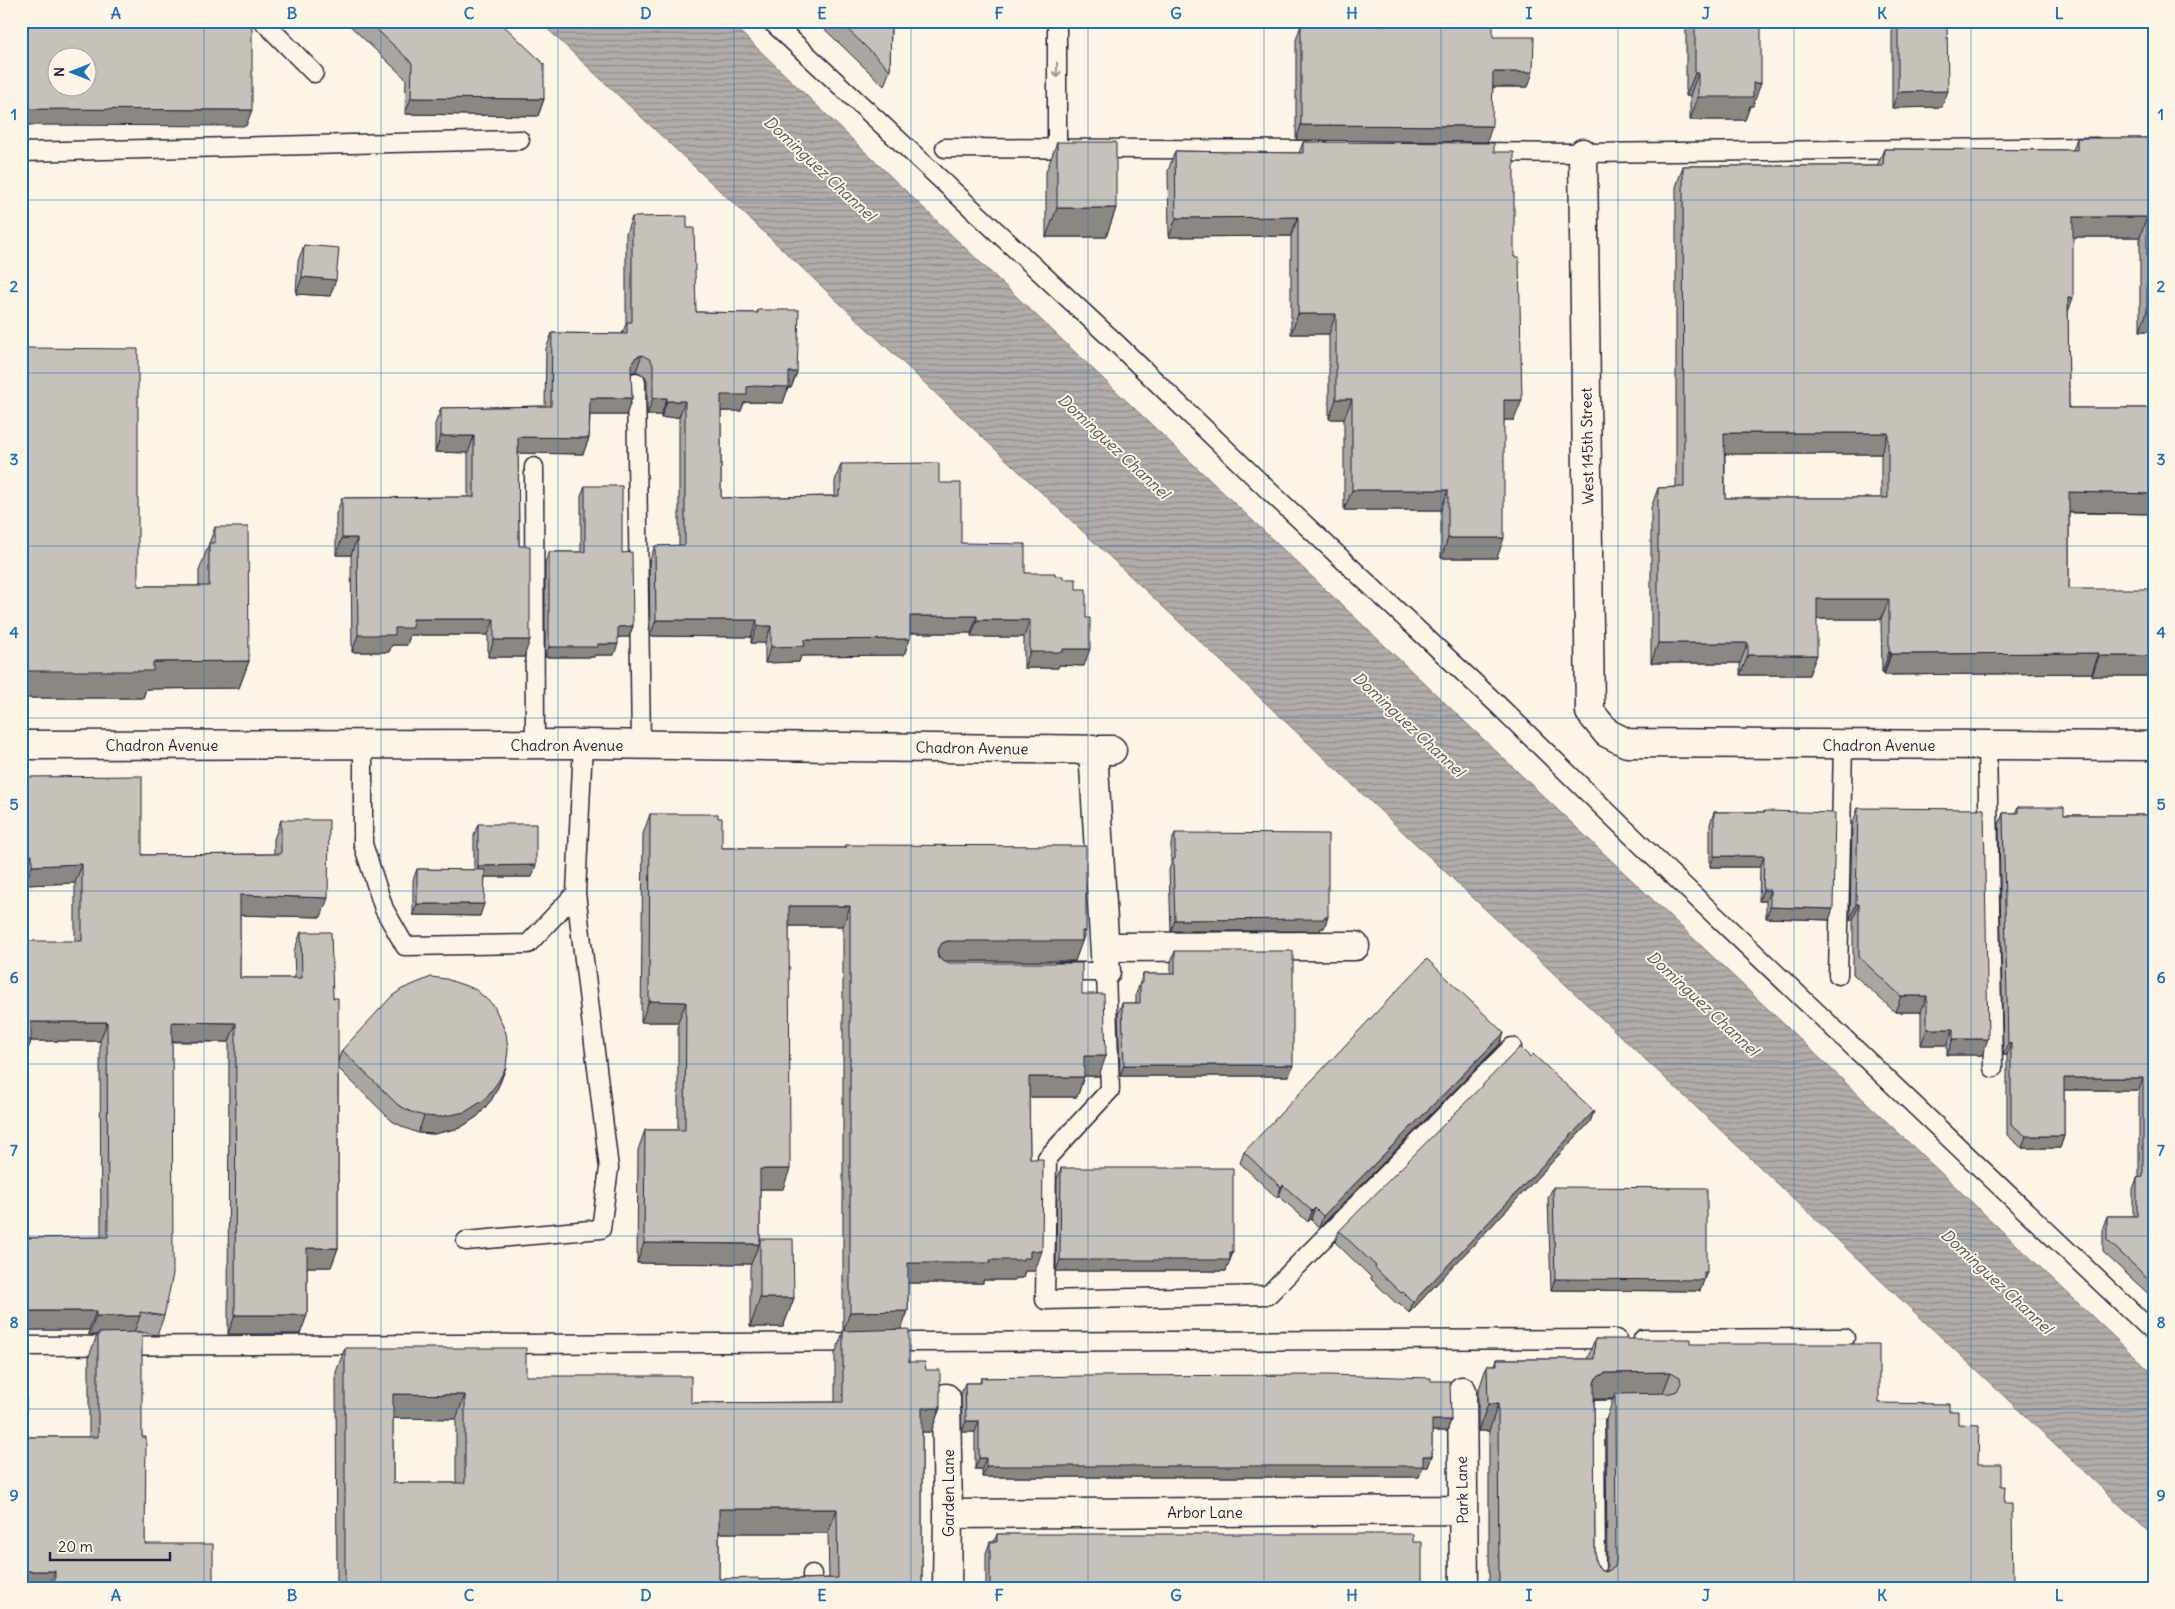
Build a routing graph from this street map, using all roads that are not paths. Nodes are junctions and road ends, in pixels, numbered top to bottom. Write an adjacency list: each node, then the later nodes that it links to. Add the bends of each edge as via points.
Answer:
1 (262, 21): 4 (lane)
2 (771, 21): 32 (lane, via 1116,343)
3 (1057, 21): 8 (lane, one-way to 8)
4 (314, 73)
5 (520, 140): 10 (lane)
6 (2114, 146): 12 (lane)
7 (945, 148): 8 (lane)
8 (1057, 148): 9 (lane)
9 (1335, 150)
10 (21, 152)
11 (1454, 152): 12 (lane)
12 (1583, 153): 15 (street, West 145th Street, via 1590,712)
13 (636, 382): 21 (lane)
14 (534, 467): 16 (lane)
15 (1607, 733): 18 (street, Chadron Avenue, via 1627,743)
16 (535, 744): 17 (street, Chadron Avenue); 20 (street, Chadron Avenue)
17 (583, 744): 21 (street, Chadron Avenue); 24 (lane)
18 (1844, 744): 22 (street, Chadron Avenue); 28 (lane)
19 (21, 745): 20 (street, Chadron Avenue)
20 (362, 745): 24 (lane, via 362,844 384,910 405,946 528,944)
21 (641, 745): 26 (street, Chadron Avenue, via 1103,750)
22 (1987, 746): 23 (street, Chadron Avenue); 30 (lane)
23 (2154, 746)
24 (576, 893): 31 (lane, via 609,1168 601,1228)
25 (1354, 946): 26 (street)
26 (1106, 959): 27 (lane); 29 (lane, via 1110,1090 1048,1158 1045,1300 1268,1295)
27 (1038, 972)
28 (1838, 975)
29 (1512, 1047)
30 (1993, 1068)
31 (466, 1241)
32 (2154, 1333)
33 (1846, 1338): 34 (lane)
34 (21, 1346)
35 (1462, 1391): 38 (street, Park Lane)
36 (946, 1398): 39 (street, Garden Lane)
37 (1652, 1409): 42 (lane, via 1595,1410)
38 (1462, 1510): 39 (street, Arbor Lane); 41 (street, Park Lane)
39 (948, 1514): 40 (street, Garden Lane)
40 (947, 1588)
41 (1464, 1588)
42 (1596, 1588)

